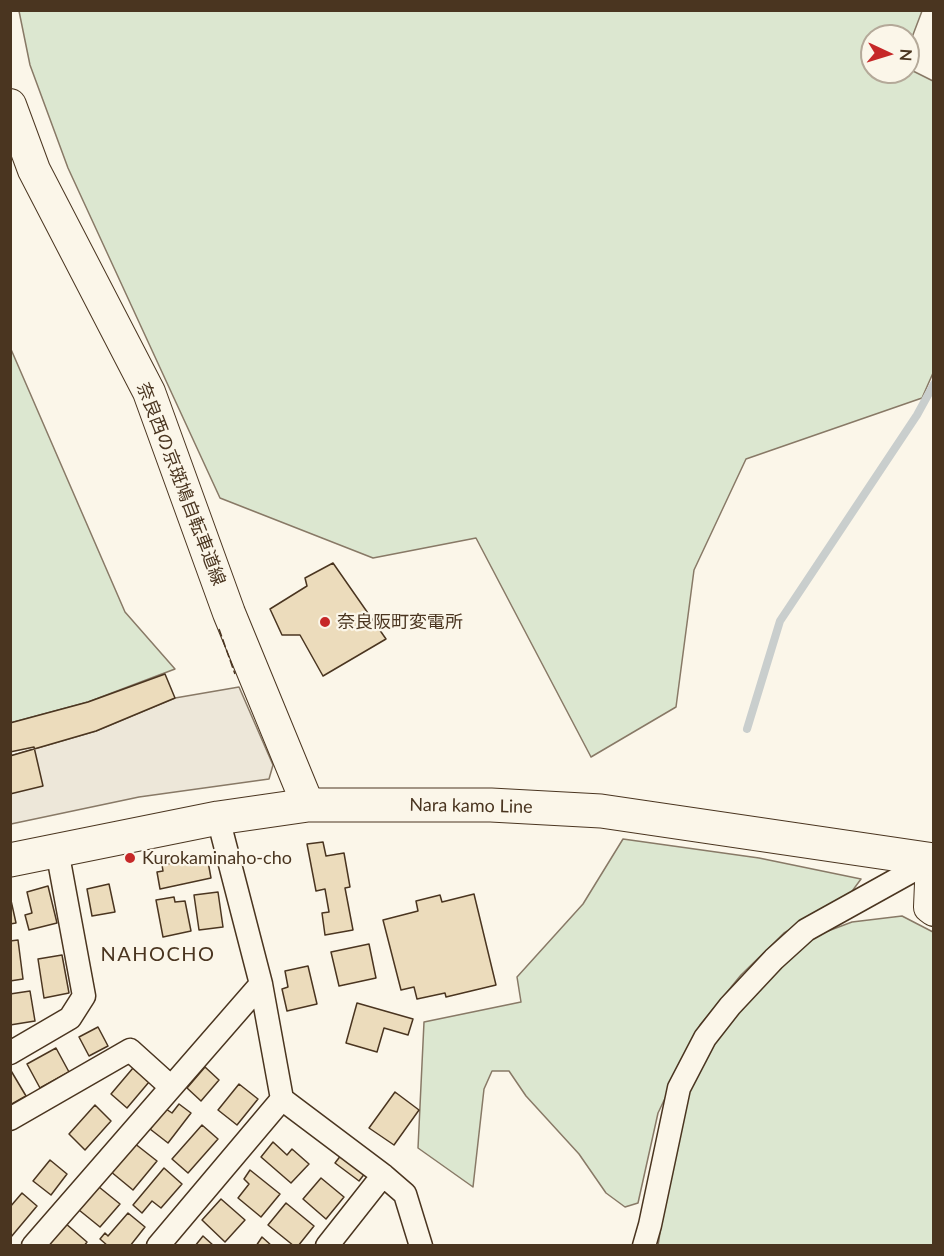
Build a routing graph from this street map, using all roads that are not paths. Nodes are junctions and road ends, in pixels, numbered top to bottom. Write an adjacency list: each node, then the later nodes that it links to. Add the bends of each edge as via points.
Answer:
1 (10, 105): 2 (main road, 奈良西の京斑鳩自転車道線, via 34,170 149,392 229,613)
2 (308, 805): 3 (main road, Nara kamo Line); 6 (main road, Nara kamo Line, via 491,805 601,811)
3 (218, 818): 4 (main road, Nara kamo Line); 8 (street)
4 (57, 850): 5 (main road, Nara kamo Line); 9 (street, via 84,996 70,1017)
5 (10, 860)
6 (933, 860): 7 (main road); 18 (street, via 806,930 730,1006 705,1038 679,1088)
7 (933, 910)
8 (261, 984): 10 (street); 11 (street)
9 (10, 1053)
10 (171, 1087): 12 (street, via 130,1050); 14 (street)
11 (282, 1098): 13 (street); 15 (street)
12 (10, 1119)
13 (383, 1174): 16 (street); 17 (street, via 405,1194)
14 (33, 1245)
15 (158, 1245)
16 (327, 1245)
17 (421, 1245)
18 (644, 1245)

